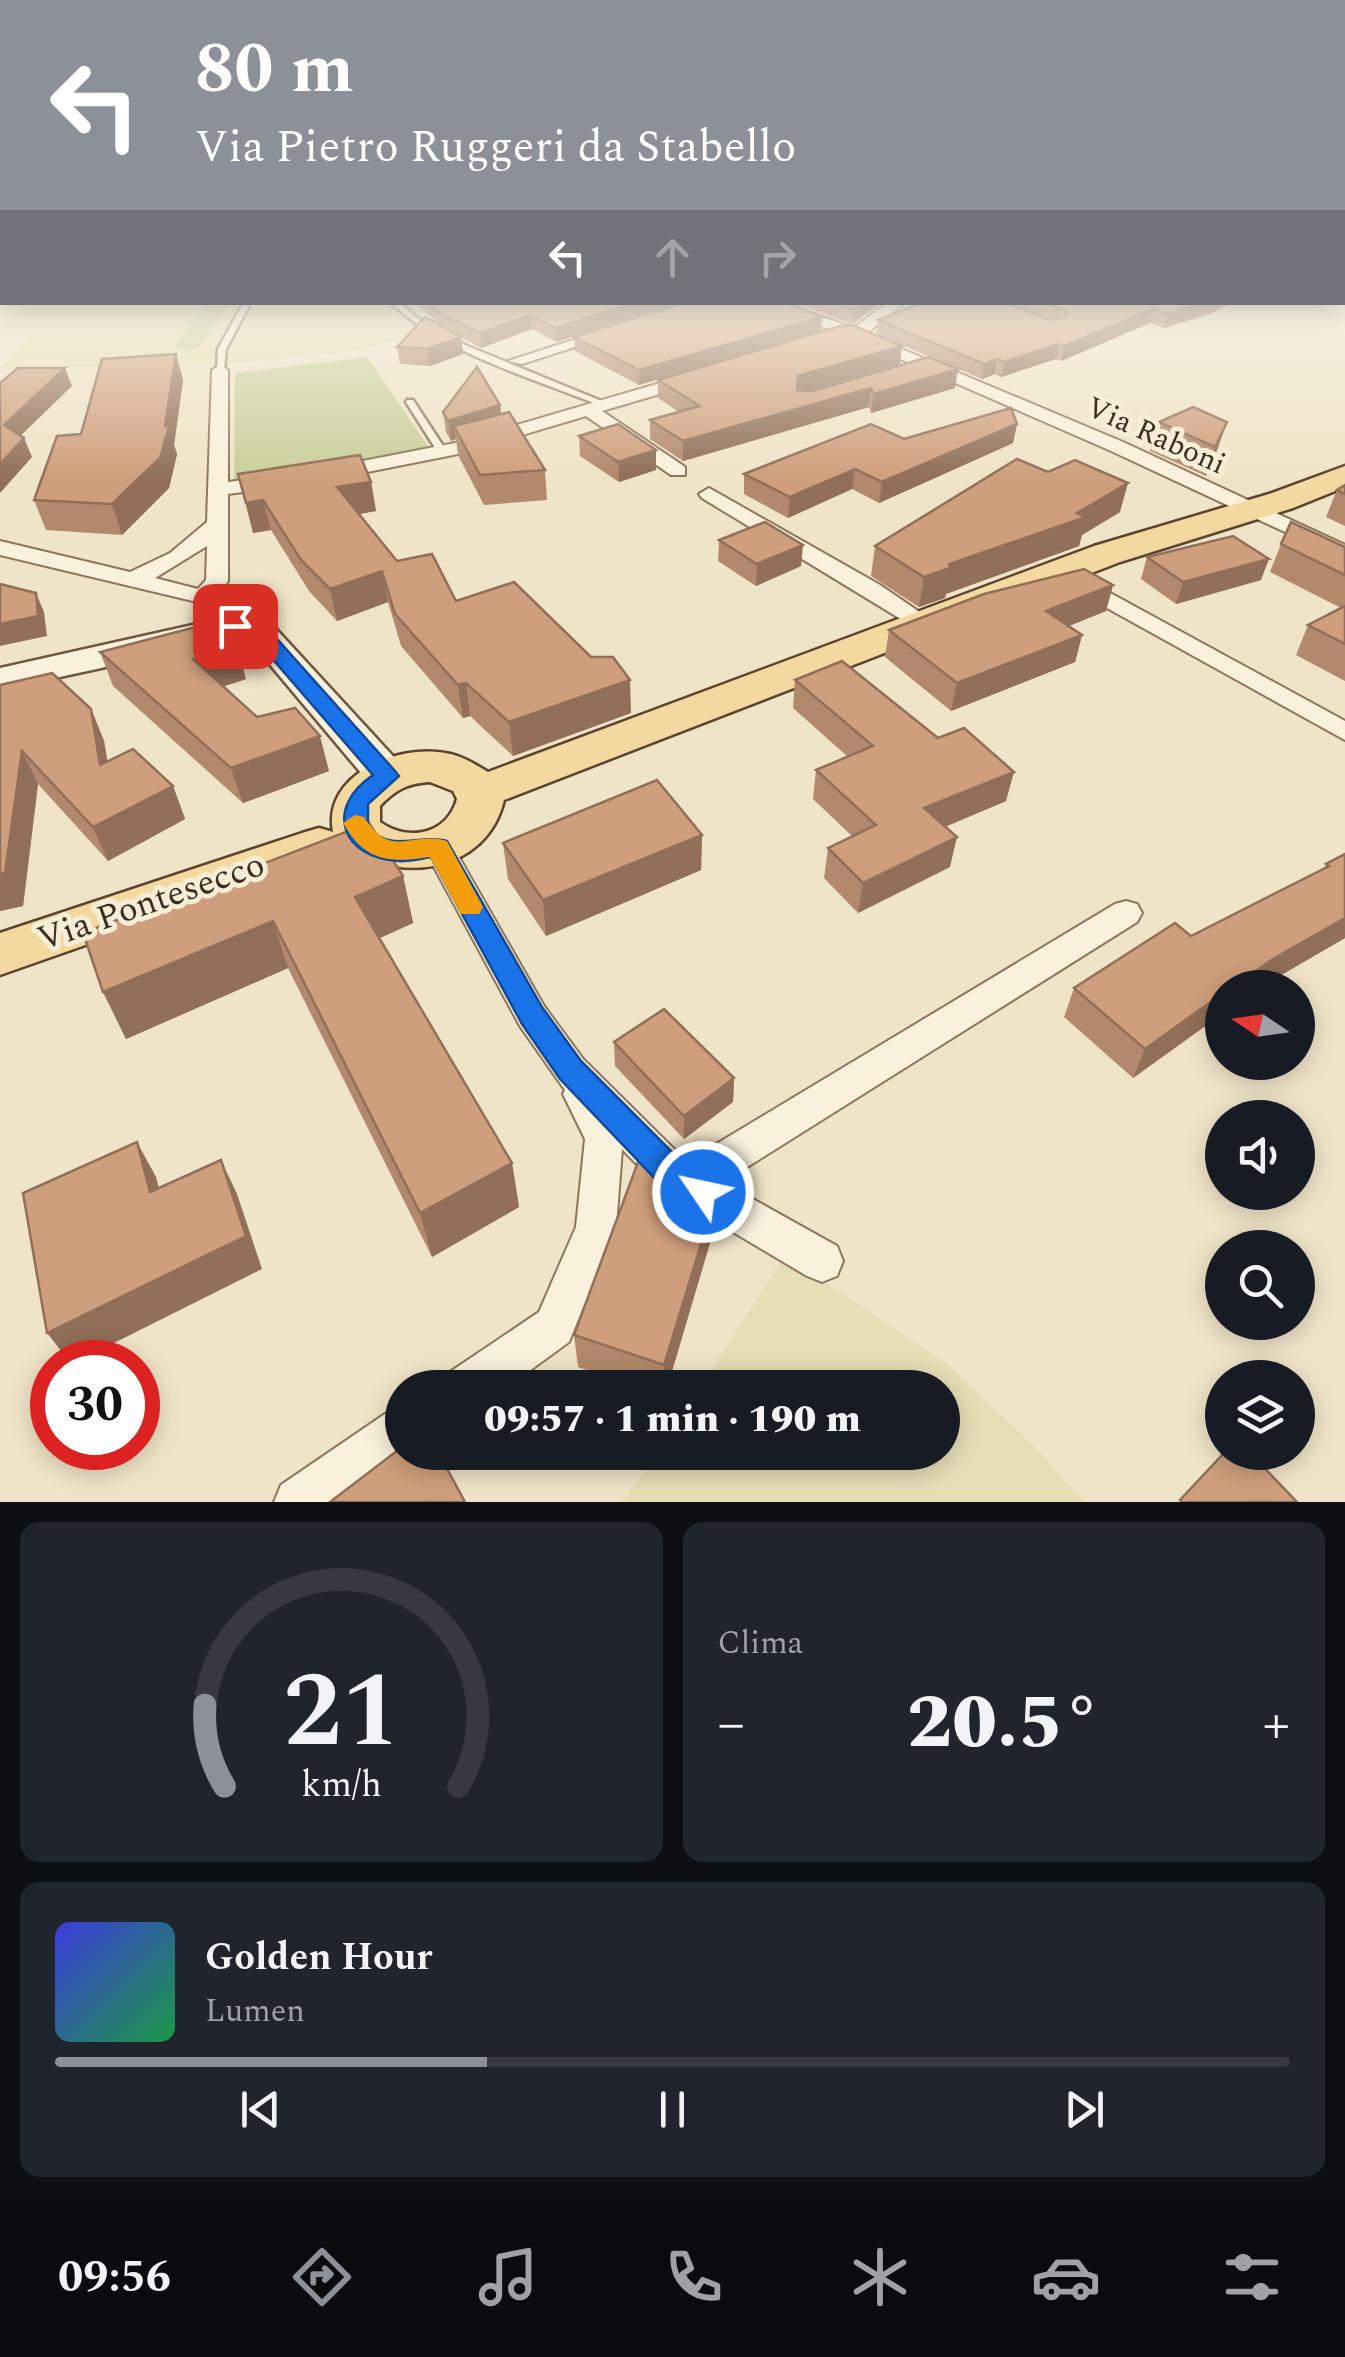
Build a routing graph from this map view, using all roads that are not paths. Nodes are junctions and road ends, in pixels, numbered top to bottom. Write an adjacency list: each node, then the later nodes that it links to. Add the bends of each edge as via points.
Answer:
1 (229, 337): 9 (lane)
2 (442, 337): 13 (lane)
3 (597, 337): 7 (street)
4 (833, 337): 6 (street)
5 (878, 337): 8 (street, Via Raboni)
6 (818, 341)
7 (516, 362)
8 (926, 366): 11 (street); 19 (street, Via Raboni)
9 (220, 370): 17 (street)
10 (703, 375): 13 (street)
11 (891, 376)
12 (410, 402): 14 (lane)
13 (598, 408): 14 (street); 15 (street)
14 (442, 452): 17 (street)
15 (678, 471)
16 (1345, 476): 19 (main road)
17 (217, 490): 20 (street)
18 (709, 494): 28 (street)
19 (1253, 510): 22 (street, Via Raboni); 24 (main road)
20 (216, 525): 23 (street); 27 (street, via 218,581)
21 (0, 548): 25 (street)
22 (1345, 552)
23 (174, 563): 25 (street); 26 (street)
24 (1060, 572): 28 (main road); 31 (street)
25 (134, 579): 26 (street)
26 (161, 586): 27 (street)
27 (204, 596): 29 (street, via 229,603)
28 (925, 624): 33 (main road)
29 (235, 626): 30 (street); 32 (street, via 263,636)
30 (0, 679)
31 (1345, 732)
32 (387, 776): 33 (main road, via 443,767 471,779); 34 (main road, via 356,804)
33 (480, 792): 35 (main road, via 480,814 472,826)
34 (359, 832): 35 (main road, via 400,852); 37 (main road, Via Pontesecco)
35 (437, 845): 38 (street, via 522,999)
36 (1126, 913): 39 (street, via 745,1147)
37 (0, 954)
38 (570, 1070): 39 (street); 41 (street, via 604,1138 596,1227 554,1327)
39 (675, 1176): 40 (street)
40 (822, 1262)
41 (492, 1370)
42 (385, 1443): 43 (street)
43 (298, 1502)

